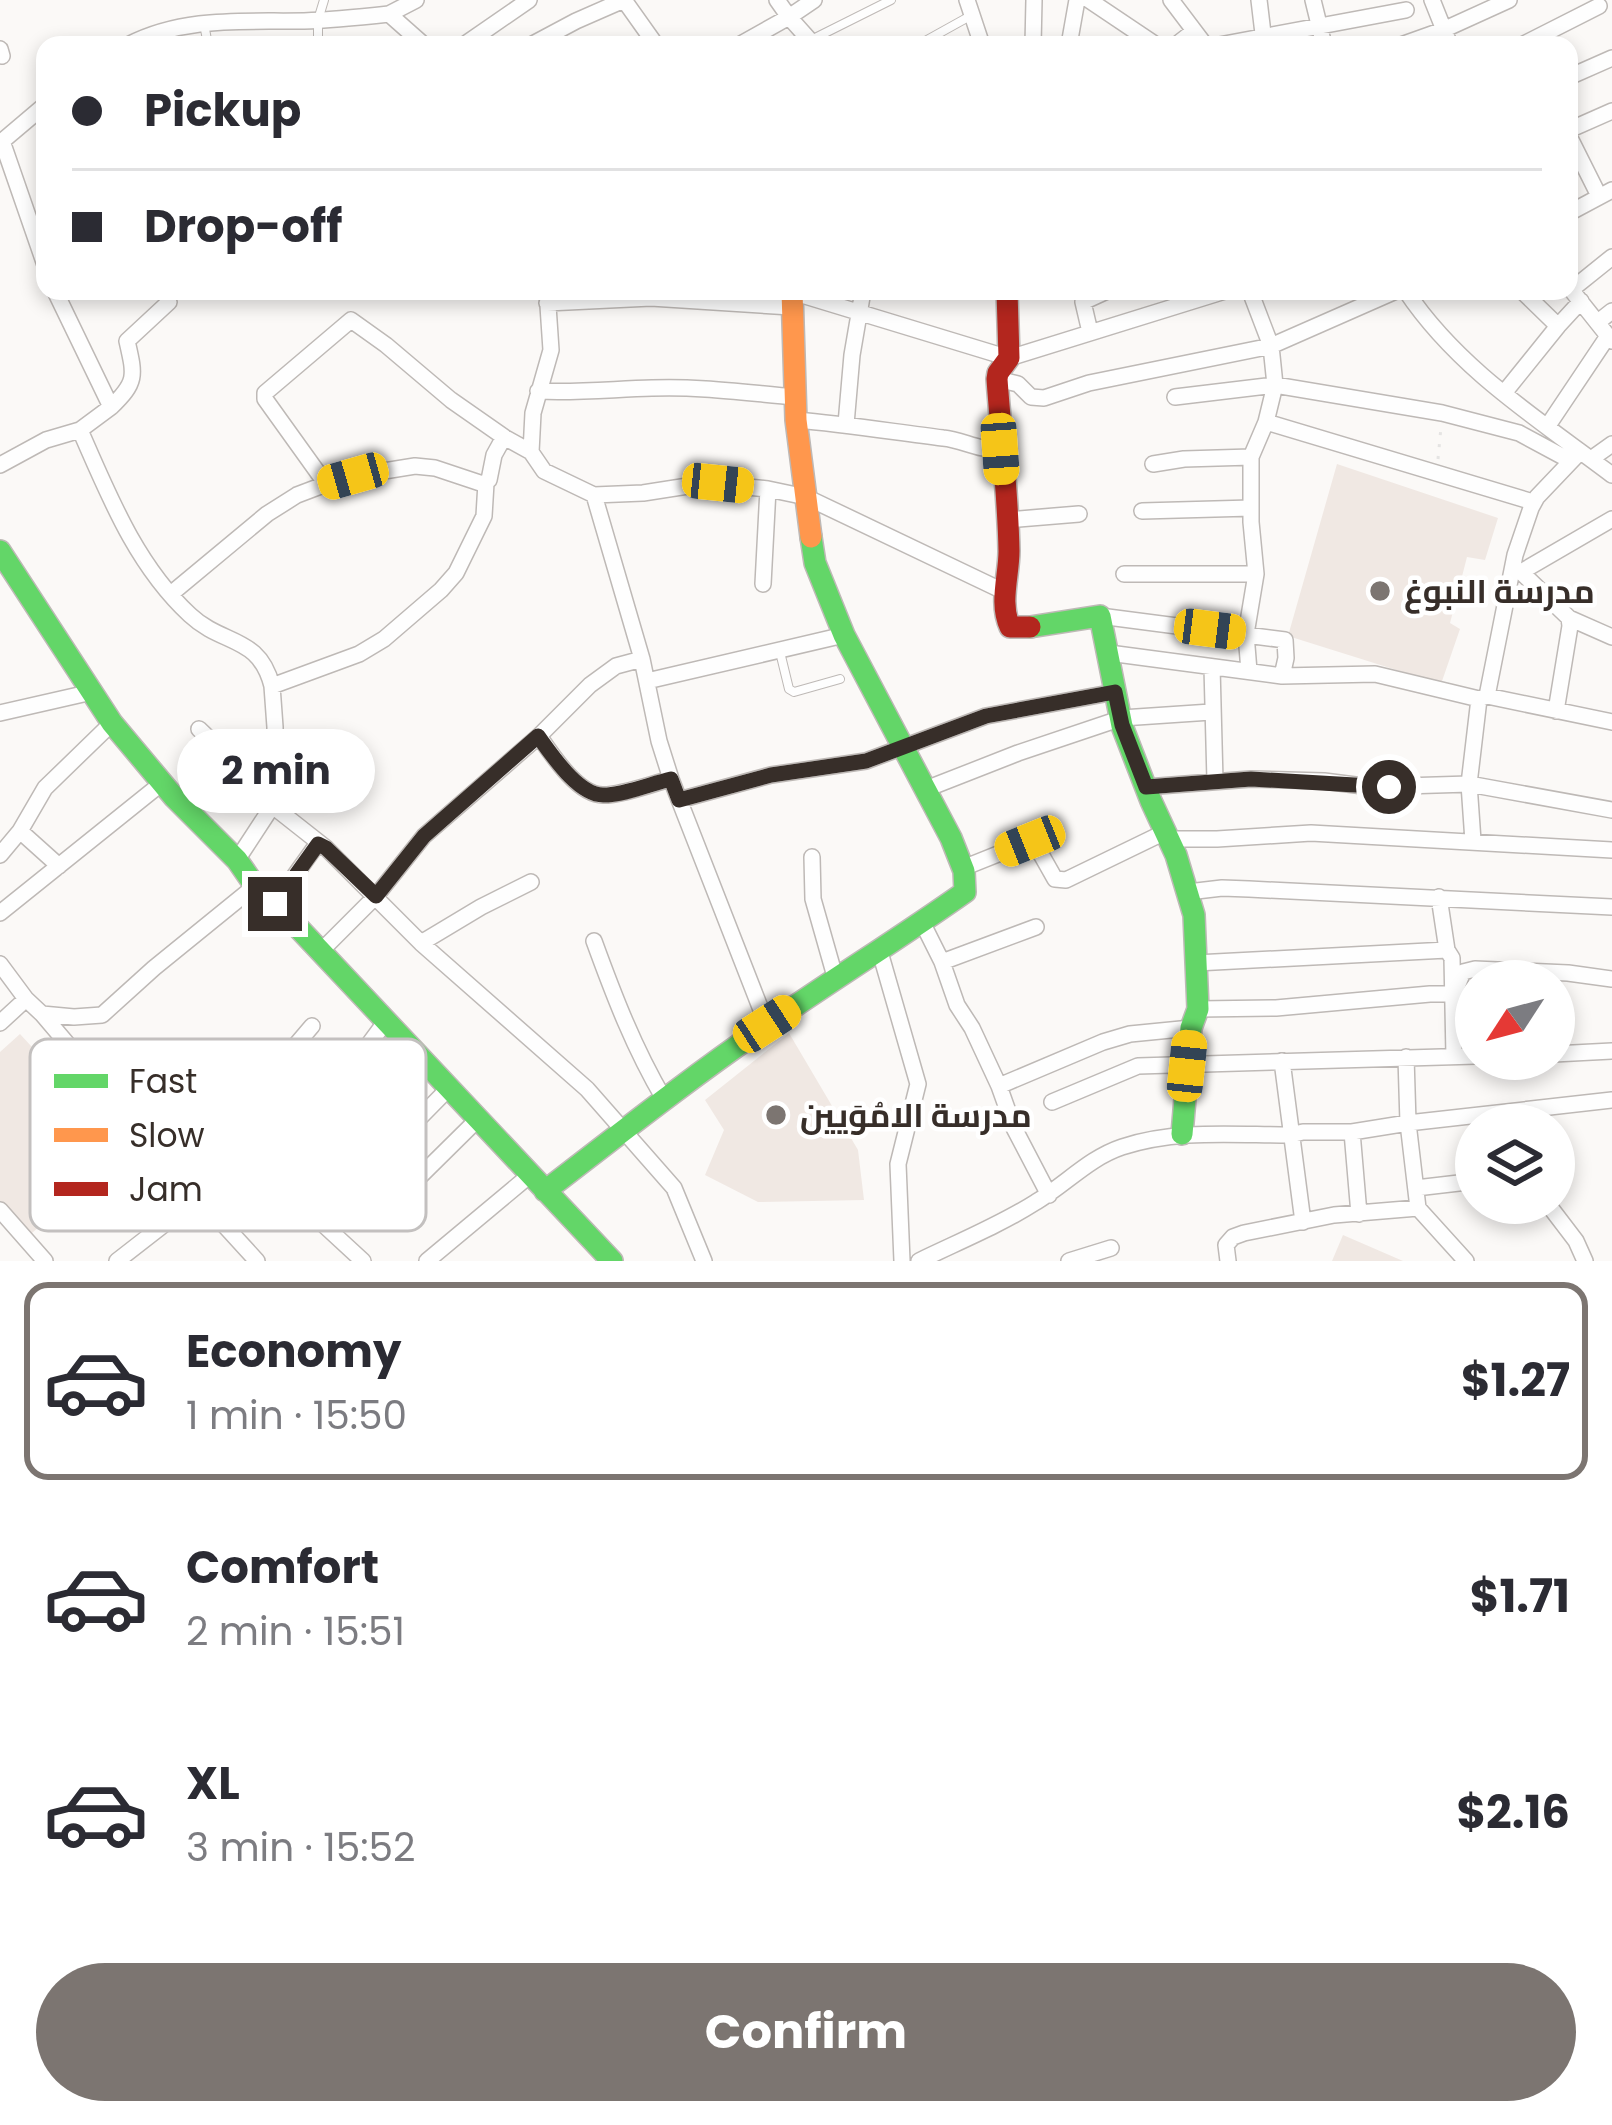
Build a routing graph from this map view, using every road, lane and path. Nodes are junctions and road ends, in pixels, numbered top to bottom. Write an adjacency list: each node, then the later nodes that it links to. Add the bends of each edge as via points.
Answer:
1 (324, 0): 21 (lane)
2 (416, 0): 19 (street)
3 (529, 0): 27 (street)
4 (777, 0): 20 (street)
5 (814, 0): 20 (street)
6 (891, 0): 15 (lane)
7 (1034, 0): 35 (street)
8 (1077, 0): 36 (street)
9 (1089, 0): 37 (street)
10 (1172, 0): 38 (street)
11 (1259, 0): 39 (street)
12 (1312, 0): 40 (street)
13 (1432, 0): 41 (street)
14 (1509, 0): 42 (street)
15 (874, 4): 32 (lane)
16 (1599, 6): 43 (street)
17 (969, 7): 33 (lane); 34 (street)
18 (1406, 10): 40 (street)
19 (389, 14): 21 (street); 26 (street)
20 (789, 16): 30 (street); 31 (street)
21 (318, 20): 22 (street); 25 (lane)
22 (204, 22): 23 (street); 24 (lane)
23 (151, 36)
24 (206, 36)
25 (318, 36)
26 (414, 36)
27 (477, 36)
28 (547, 36): 29 (street, via 624,0)
29 (650, 36)
30 (755, 36)
31 (806, 36)
32 (823, 36)
33 (930, 36)
34 (979, 36)
35 (1033, 36)
36 (1071, 36)
37 (1143, 36)
38 (1198, 36)
39 (1264, 36)
40 (1322, 36)
41 (1446, 36)
42 (1450, 36)
43 (1540, 36)
44 (1612, 58): 45 (street)
45 (1578, 73)
46 (1612, 111): 48 (street)
47 (36, 113): 49 (street)
48 (1578, 128)
49 (1, 142): 53 (street)
50 (1578, 148): 51 (street)
51 (1606, 193): 52 (street)
52 (1578, 208)
53 (36, 240)
54 (1612, 257): 55 (street)
55 (1578, 289)
56 (1578, 297): 73 (street)
57 (59, 300): 82 (street)
58 (547, 300): 79 (street, via 551,350)
59 (792, 300): 83 (street)
60 (806, 300): 71 (street)
61 (863, 300): 71 (street)
62 (1006, 300): 76 (street)
63 (1087, 300): 74 (street)
64 (1195, 300): 74 (street)
65 (1253, 300): 75 (street)
66 (1376, 300): 75 (street)
67 (1412, 300): 80 (street, via 1465,362)
68 (1531, 300): 72 (street)
69 (1571, 300): 72 (street)
70 (169, 302): 82 (street, via 127,341 132,382)
71 (862, 312): 76 (street); 86 (street)
72 (1558, 326): 80 (street)
73 (1607, 328): 87 (street)
74 (1090, 332): 76 (street)
75 (1271, 346): 77 (street, via 1044,398); 78 (street)
76 (1009, 358): 77 (street)
77 (997, 379): 91 (street)
78 (1275, 385): 81 (street); 84 (street); 85 (street)
79 (538, 391): 83 (street, via 707,388); 92 (street)
80 (1504, 393): 87 (street)
81 (1175, 397)
82 (110, 407): 88 (street)
83 (796, 409): 86 (street); 103 (street)
84 (1442, 413): 93 (street); 97 (path)
85 (1266, 422): 94 (street); 97 (street)
86 (846, 424): 91 (street)
87 (1547, 427): 93 (street)
88 (80, 430): 96 (street); 116 (street, via 126,532)
89 (504, 437): 92 (street); 99 (street); 100 (street, via 351,320 265,393)
90 (1612, 444): 93 (street)
91 (1000, 449): 109 (street)
92 (531, 452): 102 (street, via 544,471)
93 (1581, 457): 98 (street); 104 (street)
94 (1251, 458): 95 (street); 105 (street)
95 (1153, 464)
96 (0, 465)
97 (1437, 473): 104 (street)
98 (1612, 475)
99 (486, 483): 100 (street, via 415,466); 130 (street, via 484,516 440,590 359,654)
100 (326, 484): 116 (street, via 266,514)
101 (768, 489): 102 (street, via 694,483); 103 (street); 114 (street)
102 (594, 495): 124 (street)
103 (806, 497): 115 (street); 120 (street, via 815,563)
104 (1533, 502): 111 (street)
105 (1251, 508): 106 (street); 113 (street)
106 (1142, 511)
107 (1079, 514): 109 (street)
108 (1612, 519): 111 (street)
109 (1006, 520): 115 (street)
110 (0, 551): 131 (street)
111 (1516, 572): 118 (street); 133 (street)
112 (1124, 574): 113 (street)
113 (1256, 574): 121 (street)
114 (764, 584)
115 (1005, 592): 117 (street, via 1010,628)
116 (172, 593): 130 (street, via 191,616 252,650)
117 (1100, 616): 121 (street); 123 (street)
118 (1569, 618): 119 (street); 134 (street)
119 (1611, 631)
120 (844, 634): 122 (street); 142 (street)
121 (1246, 634): 126 (street); 127 (street, via 1285,640)
122 (779, 651): 128 (lane, via 794,692); 129 (street)
123 (1109, 653): 125 (street); 132 (street)
124 (642, 658): 129 (street); 141 (street, via 590,685)
125 (1212, 667): 126 (street); 135 (street)
126 (1249, 671): 127 (street)
127 (1282, 676): 133 (street, via 1375,674)
128 (840, 679)
129 (647, 681): 143 (street)
130 (272, 686): 150 (street)
131 (92, 692): 136 (street); 139 (street)
132 (1115, 692): 137 (street); 142 (street, via 986,716)
133 (1483, 698): 134 (street); 146 (street)
134 (1556, 711): 138 (street)
135 (1211, 712): 137 (street); 144 (street)
136 (0, 713)
137 (1122, 718): 147 (street); 148 (street)
138 (1612, 722)
139 (112, 723): 145 (street); 152 (street, via 44,788)
140 (200, 729): 150 (street)
141 (538, 736): 143 (street, via 567,773 599,796); 165 (street, via 424,836)
142 (905, 748): 148 (street); 149 (street)
143 (671, 779): 149 (street)
144 (1215, 781): 146 (street); 147 (street)
145 (162, 783): 159 (street); 160 (street)
146 (1469, 784): 151 (street); 154 (street)
147 (1146, 787): 153 (street)
148 (926, 789): 161 (street)
149 (679, 800): 188 (street)
150 (274, 804): 155 (street); 159 (street)
151 (1612, 810)
152 (20, 831): 157 (street); 160 (street)
153 (1167, 835): 154 (street); 161 (street, via 1066,880 1055,878 1033,840); 164 (street)
154 (1473, 841): 156 (street)
155 (318, 844): 165 (street); 167 (street)
156 (1612, 850)
157 (0, 855)
158 (812, 857): 181 (street, via 813,899)
159 (237, 860): 163 (street)
160 (59, 866): 169 (street)
161 (963, 868): 170 (street, via 965,892)
162 (531, 882): 173 (street)
163 (255, 886): 167 (street); 184 (street, via 102,1015)
164 (1188, 892): 166 (street); 178 (street)
165 (376, 896): 173 (street); 175 (street)
166 (1439, 897): 168 (street); 174 (street)
167 (275, 904): 175 (street)
168 (1612, 907)
169 (0, 913)
170 (922, 922): 176 (street); 177 (street)
171 (1036, 927): 177 (street)
172 (594, 941): 203 (street)
173 (421, 943): 211 (street, via 587,1089)
174 (1447, 950): 178 (street); 182 (street)
175 (320, 952): 186 (street)
176 (880, 952): 181 (street); 236 (street, via 918,1084 898,1164)
177 (942, 962): 201 (street)
178 (1196, 962): 185 (street)
179 (0, 964): 183 (street)
180 (1612, 979): 182 (street, via 1475,969 1463,972)
181 (836, 980): 188 (street)
182 (1454, 994): 185 (street); 196 (street)
183 (26, 999): 184 (street); 187 (street)
184 (42, 1013): 190 (street)
185 (1195, 1018): 200 (street); 201 (street, via 1116,1038)
186 (386, 1021): 192 (street); 193 (street)
187 (0, 1023)
188 (767, 1024): 203 (street)
189 (312, 1026): 191 (street)
190 (64, 1039)
191 (301, 1039)
192 (373, 1039)
193 (403, 1039)
194 (1612, 1051): 195 (street)
195 (1575, 1053)
196 (1454, 1056): 197 (street)
197 (1406, 1057): 198 (street); 210 (street)
198 (1282, 1061): 200 (street); 214 (street)
199 (426, 1064): 202 (street)
200 (1187, 1066): 205 (street, via 1138,1066); 213 (street)
201 (999, 1086): 219 (street)
202 (449, 1088): 207 (street); 208 (street)
203 (664, 1099): 211 (street)
204 (1612, 1100): 206 (street)
205 (1052, 1102)
206 (1568, 1104)
207 (426, 1111)
208 (478, 1119): 215 (street); 216 (street)
209 (1455, 1121): 210 (street)
210 (1408, 1123): 212 (street); 218 (street)
211 (623, 1131): 216 (street); 235 (street, via 676,1193)
212 (1352, 1132): 214 (street); 222 (street)
213 (1182, 1134): 214 (street); 219 (street, via 1117,1148)
214 (1290, 1136): 223 (street)
215 (426, 1170)
216 (538, 1182): 233 (street); 234 (street)
217 (1455, 1183): 218 (street)
218 (1416, 1188): 220 (street)
219 (1049, 1195): 237 (street)
220 (1418, 1208): 222 (street); 240 (street)
221 (0, 1210): 230 (street)
222 (1359, 1214): 223 (street)
223 (1303, 1222): 239 (street, via 1233,1237)
224 (1563, 1224): 241 (street)
225 (158, 1231): 229 (street)
226 (231, 1231): 231 (street)
227 (330, 1231): 232 (street)
228 (1112, 1248): 238 (street)
229 (124, 1259)
230 (45, 1261)
231 (257, 1261)
232 (363, 1261)
233 (427, 1261)
234 (612, 1261)
235 (704, 1261)
236 (902, 1261)
237 (919, 1261)
238 (1070, 1261)
239 (1228, 1261)
240 (1466, 1261)
241 (1585, 1261)

